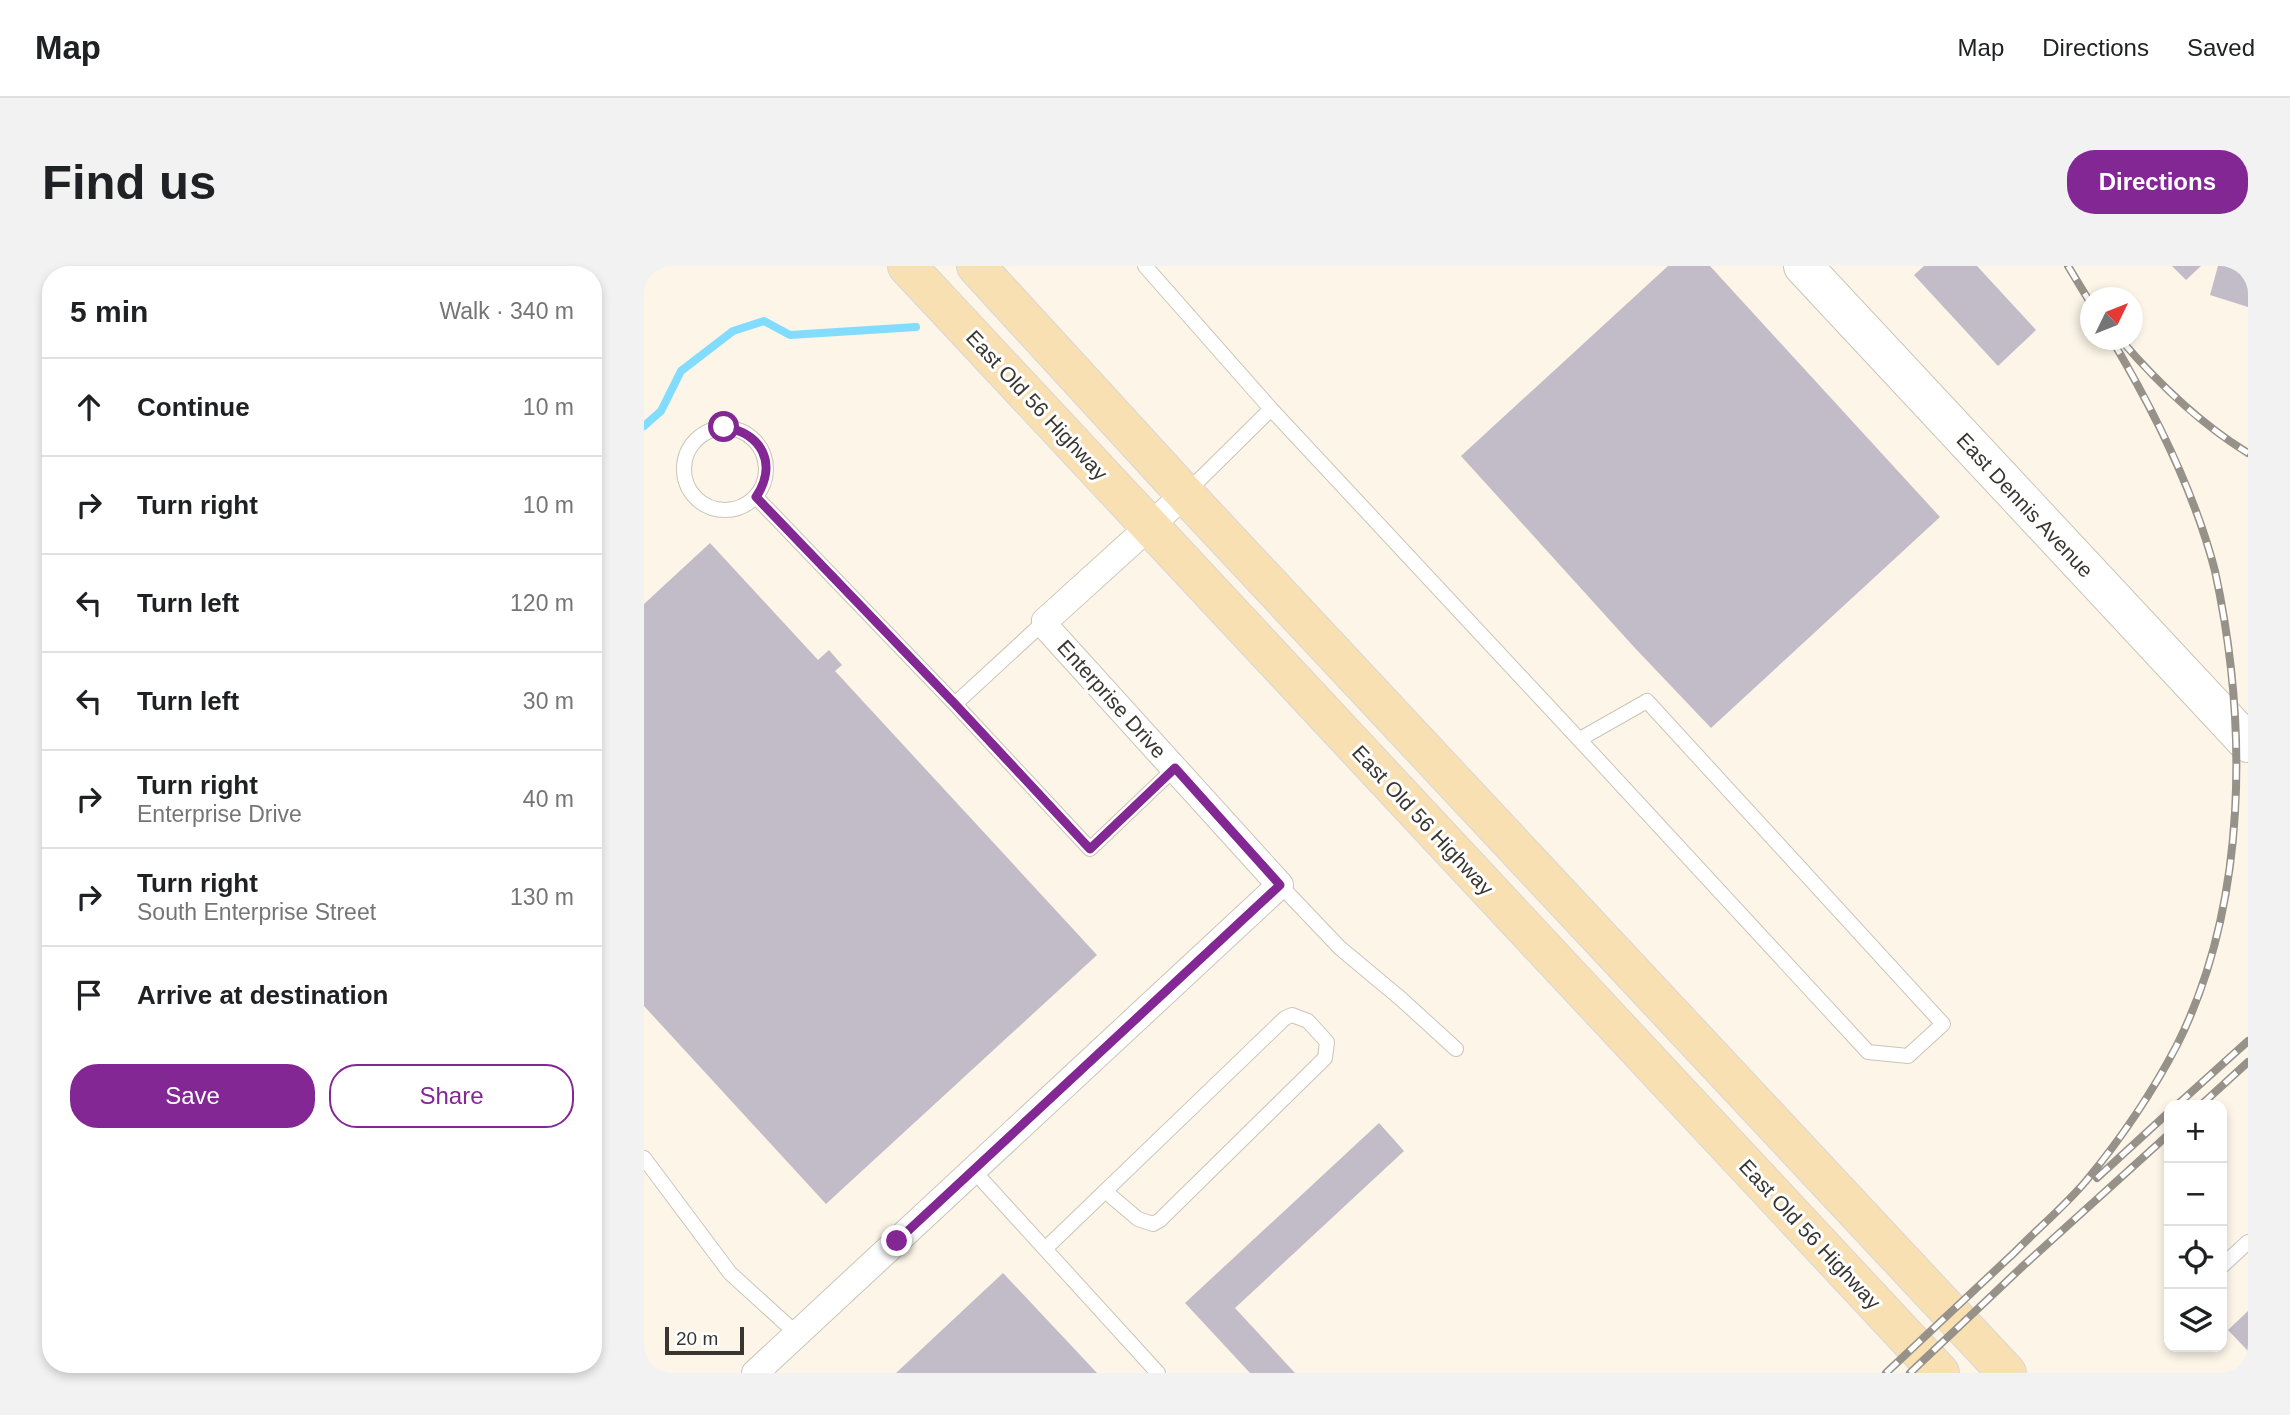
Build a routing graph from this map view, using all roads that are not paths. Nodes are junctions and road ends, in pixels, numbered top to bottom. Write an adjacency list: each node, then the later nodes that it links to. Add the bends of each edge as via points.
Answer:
1 (907, 266): 8 (main road, East Old 56 Highway)
2 (976, 266): 6 (main road)
3 (1145, 266): 5 (lane)
4 (1803, 266): 12 (street, East Dennis Avenue)
5 (1270, 408): 6 (lane); 11 (lane)
6 (1185, 494): 8 (street, Enterprise Drive); 26 (main road)
7 (756, 497): 7 (lane, via 727,510 702,504 692,495 683,470 691,445 700,436 724,427 750,436 766,460 766,474); 10 (lane)
8 (1150, 527): 9 (street, Enterprise Drive); 25 (main road, East Old 56 Highway)
9 (1045, 621): 10 (lane); 13 (street, Enterprise Drive)
10 (955, 704): 13 (lane, via 1090,849)
11 (1580, 739): 11 (lane, via 1868,1052 1908,1056 1943,1024 1647,701)
12 (2248, 743)
13 (1175, 768): 14 (street, Enterprise Drive)
14 (1280, 885): 15 (lane, via 1340,948); 17 (street)
15 (1456, 1049)
16 (644, 1158): 22 (lane, via 730,1273)
17 (973, 1170): 20 (lane); 22 (street)
18 (1105, 1191): 18 (lane, via 1285,1018 1292,1015 1308,1021 1327,1042 1325,1058 1160,1220 1153,1224 1138,1219); 20 (lane)
19 (2248, 1242): 21 (lane)
20 (1045, 1249): 24 (lane)
21 (2227, 1261)
22 (797, 1334): 23 (street)
23 (755, 1373)
24 (1158, 1373)
25 (1940, 1373)
26 (2007, 1373)

